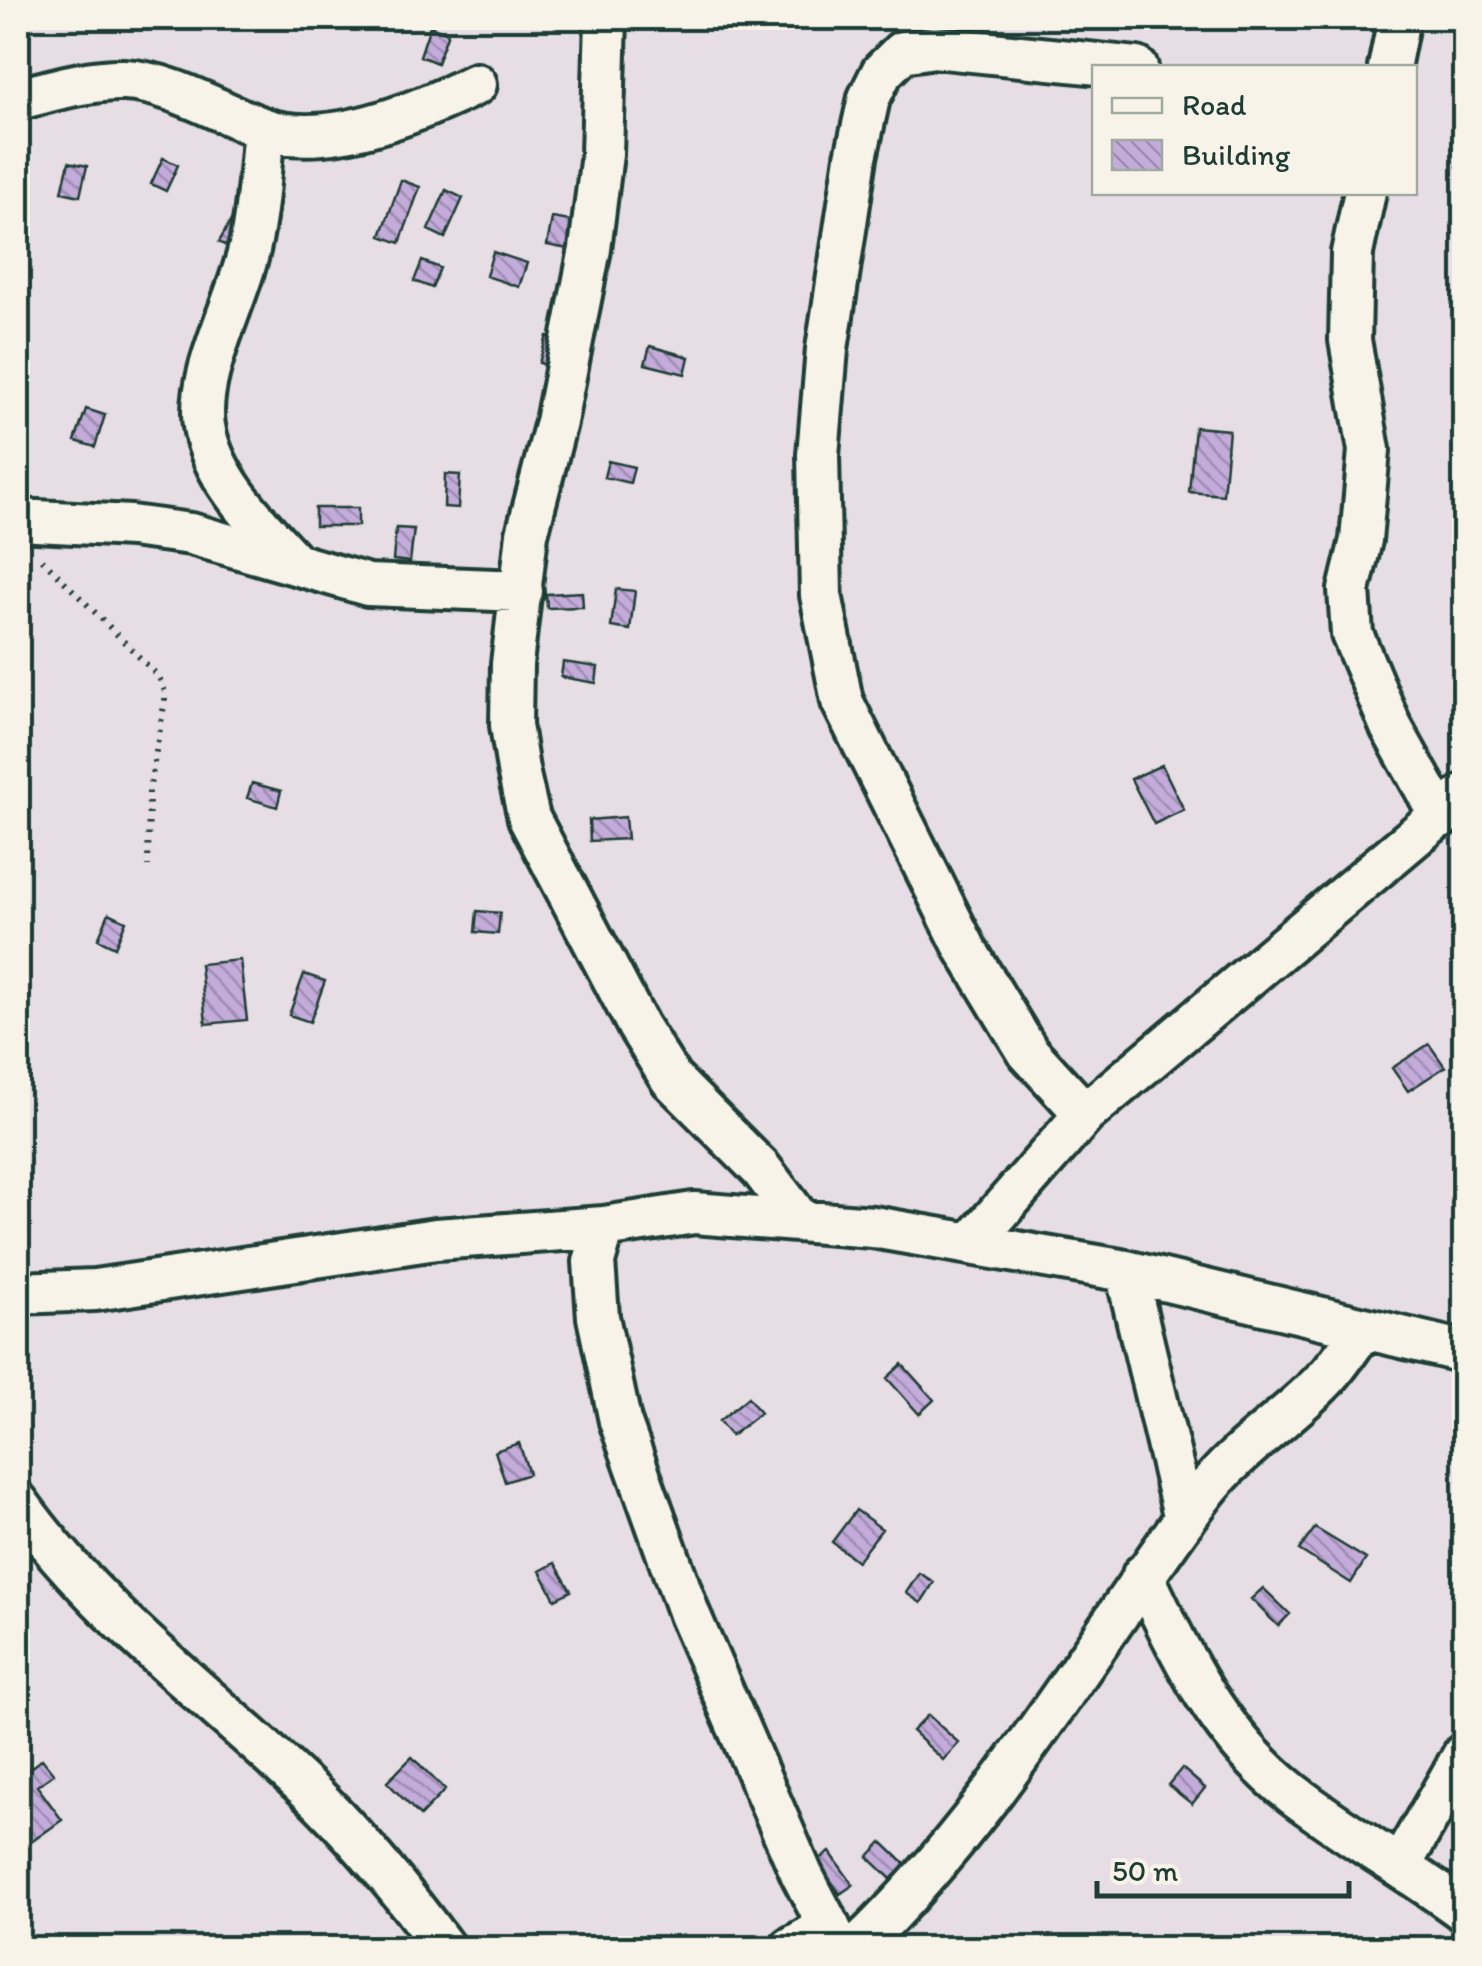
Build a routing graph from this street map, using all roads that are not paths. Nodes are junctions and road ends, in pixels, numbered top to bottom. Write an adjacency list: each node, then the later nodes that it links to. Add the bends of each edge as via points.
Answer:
1 (606, 18): 11 (street, via 602,154 590,249 528,534)
2 (1399, 18): 4 (street)
3 (1108, 65): 13 (street, via 934,47 902,52 882,72 869,98 843,226 818,455 821,594 842,701 965,948 1028,1052)
4 (1390, 65)
5 (476, 84): 7 (street, via 417,113 364,126)
6 (18, 99): 7 (street, via 125,80)
7 (264, 129): 10 (street, via 250,247 204,392 204,426 232,489)
8 (1364, 195): 12 (street, via 1352,253 1350,340 1369,450 1349,590 1352,634 1391,727)
9 (18, 520): 10 (street, via 191,534)
10 (297, 566): 11 (street, via 368,585)
11 (522, 591): 14 (street, via 512,724 529,818 671,1080 761,1169)
12 (1453, 806): 13 (street)
13 (1085, 1114): 16 (street)
14 (799, 1219): 15 (street, via 694,1213); 16 (street)
15 (604, 1227): 18 (street, via 436,1239); 27 (street, via 594,1262 598,1317 620,1421 689,1614 802,1875)
16 (971, 1244): 17 (street)
17 (1126, 1271): 19 (street); 22 (street)
18 (20, 1301)
19 (1362, 1330): 20 (street); 22 (street, via 1326,1379 1231,1463)
20 (1464, 1352)
21 (18, 1503): 28 (street, via 39,1534 139,1637 323,1804)
22 (1185, 1518): 23 (street)
23 (1143, 1575): 25 (street, via 1184,1664 1232,1732 1290,1792); 27 (street, via 1000,1787 899,1908)
24 (1464, 1754): 25 (street)
25 (1400, 1866): 26 (street)
26 (1464, 1910)
27 (842, 1941): 29 (street)
28 (444, 1948)
29 (791, 1948)

